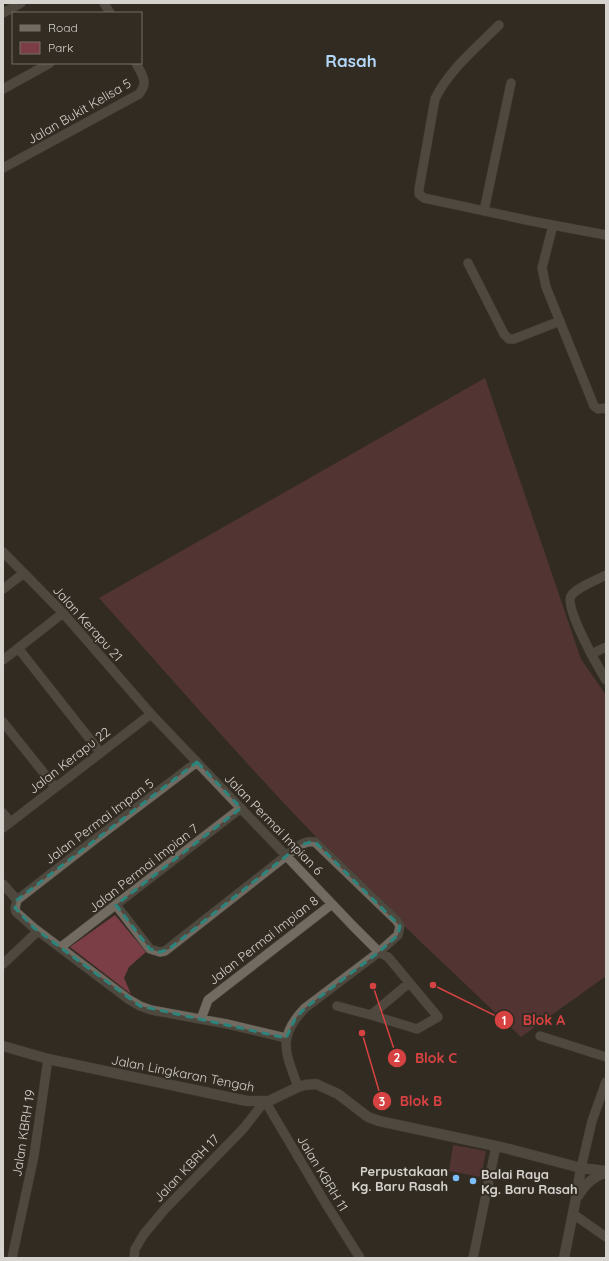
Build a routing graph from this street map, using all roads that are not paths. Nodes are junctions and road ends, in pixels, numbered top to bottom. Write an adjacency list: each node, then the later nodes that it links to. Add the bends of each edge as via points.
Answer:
1 (21, 3): 4 (street)
2 (104, 3): 3 (street)
3 (109, 12)
4 (3, 13)
5 (500, 25): 11 (street, via 466,58 434,99 419,189 419,194 424,198)
6 (48, 64): 9 (street)
7 (136, 64): 10 (street, Jalan Bukit Kelisa 5, via 144,79 139,94)
8 (511, 83): 11 (street)
9 (3, 89)
10 (3, 168)
11 (484, 211): 12 (street)
12 (553, 225): 13 (street); 15 (street, via 542,268 546,288)
13 (606, 235)
14 (468, 263): 15 (street, via 504,334 509,339)
15 (560, 321): 16 (street, via 594,406 598,409)
16 (606, 408)
17 (3, 552): 18 (street, Jalan Kerapu 21)
18 (24, 573): 20 (street); 21 (street, Jalan Kerapu 21)
19 (606, 576): 24 (street, via 576,590 569,602)
20 (3, 589)
21 (63, 612): 23 (street); 27 (street, Jalan Kerapu 21)
22 (606, 647): 24 (street)
23 (18, 648): 25 (street); 29 (street)
24 (591, 654): 26 (street)
25 (3, 660)
26 (606, 680)
27 (151, 714): 29 (street, Jalan Kerapu 22); 30 (street, Jalan Permai Impian 6)
28 (3, 722): 31 (street)
29 (100, 752): 31 (street, Jalan Kerapu 22)
30 (197, 762): 32 (street, Jalan Permai Impian 6); 37 (street, Jalan Permai Impan 5)
31 (55, 787): 34 (street, Jalan Kerapu 22)
32 (241, 808): 35 (street, Jalan Permai Impian 6); 39 (street, Jalan Permai Impian 7)
33 (3, 813): 34 (street)
34 (6, 825)
35 (287, 856): 38 (street, Jalan Permai Impian 6); 39 (street, via 165,952 150,949); 42 (street, via 306,842 316,842 397,921 400,926 398,935)
36 (3, 884): 37 (street)
37 (17, 900): 40 (street, via 16,912)
38 (332, 904): 42 (street, Jalan Permai Impian 6); 47 (street, Jalan Permai Impian 8, via 208,1000)
39 (116, 905): 41 (street, Jalan Permai Impian 7)
40 (38, 931): 41 (street); 43 (street)
41 (61, 948): 47 (street, via 140,1006)
42 (379, 952): 44 (street, Jalan Permai Impian 6, via 388,957); 49 (street, via 305,1008 295,1019)
43 (3, 964)
44 (409, 983): 46 (street); 46 (street, Jalan Permai Impian 6, via 438,1017 417,1029)
45 (337, 1006): 46 (street)
46 (371, 1015)
47 (201, 1019): 49 (street)
48 (540, 1036): 51 (street)
49 (286, 1038): 54 (street, via 287,1056)
50 (3, 1046): 52 (street, Jalan Lingkaran Tengah)
51 (606, 1057)
52 (48, 1059): 55 (street, Jalan Lingkaran Tengah, via 247,1101); 62 (street, Jalan KBRH 19, via 34,1156)
53 (606, 1082): 57 (street, via 592,1121)
54 (298, 1088): 55 (street, Jalan Lingkaran Tengah); 56 (street, Jalan Lingkaran Tengah, via 311,1084 320,1085 338,1094 368,1117 379,1121)
55 (266, 1101): 63 (street, Jalan KBRH 17, via 243,1129 165,1209 144,1234 135,1249); 64 (street, Jalan KBRH 11)
56 (496, 1146): 57 (street, Jalan Lingkaran Tengah); 65 (street)
57 (581, 1168): 58 (street, Jalan Lingkaran Tengah); 59 (street)
58 (606, 1172): 59 (street, via 592,1180)
59 (576, 1198): 60 (street)
60 (573, 1213): 61 (street); 66 (street)
61 (606, 1237)
62 (12, 1258)
63 (134, 1258)
64 (360, 1258)
65 (474, 1258)
66 (564, 1258)

